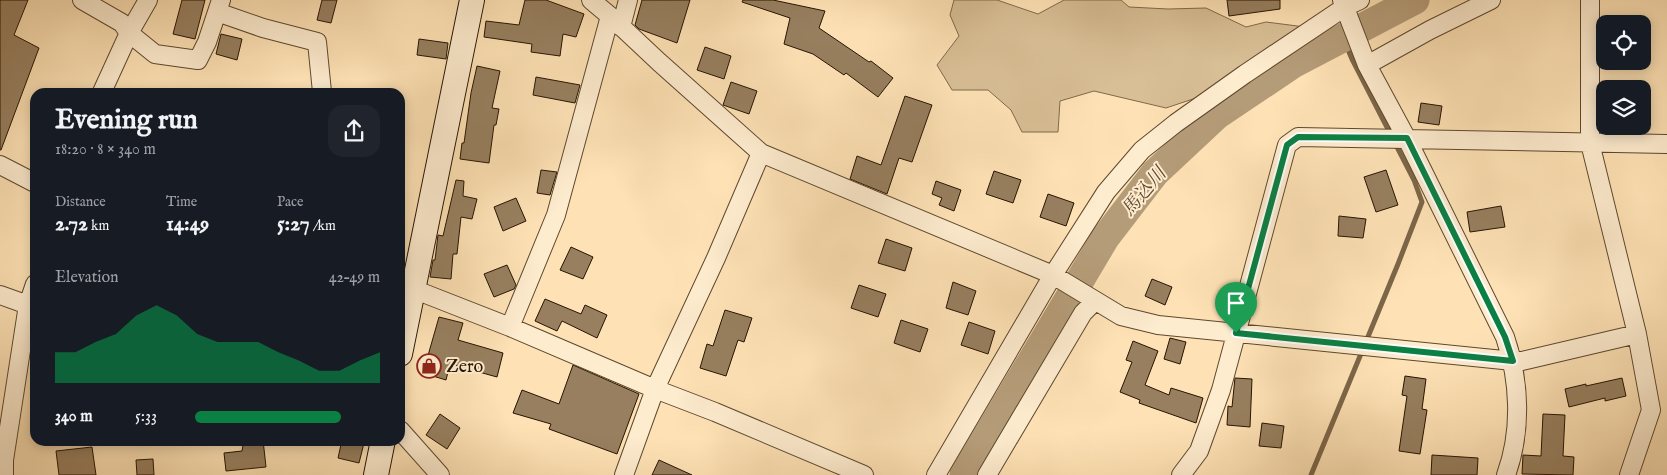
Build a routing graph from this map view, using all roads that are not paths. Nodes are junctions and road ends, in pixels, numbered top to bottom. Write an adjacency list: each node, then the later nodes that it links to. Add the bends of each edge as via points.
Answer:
1 (82, 0): 11 (street, via 122,23)
2 (148, 0): 11 (street)
3 (472, 0): 22 (street)
4 (591, 0): 10 (street)
5 (628, 0): 10 (street)
6 (1491, 0): 12 (street)
7 (1590, 0): 16 (street)
8 (1349, 5): 12 (street); 21 (street, via 1230,85 1142,150 1106,192)
9 (219, 6): 11 (street, via 198,60 155,54); 14 (street, via 263,28 317,42)
10 (616, 21): 18 (street); 27 (street, via 556,215)
11 (128, 33): 13 (street)
12 (1367, 65): 15 (street)
13 (104, 88)
14 (322, 88)
15 (1403, 138): 16 (street); 29 (street, via 1298,137 1287,145); 31 (street, via 1505,337)
16 (1590, 143): 17 (street); 30 (street)
17 (1667, 144)
18 (761, 152): 21 (street); 32 (street)
19 (0, 165): 20 (street)
20 (30, 180)
21 (1052, 274): 25 (street); 40 (street)
22 (413, 289): 27 (street); 28 (street)
23 (0, 295): 26 (street)
24 (30, 299): 26 (street)
25 (1093, 299): 29 (street, via 1121,316 1158,325); 41 (street)
26 (28, 305): 36 (street)
27 (510, 327): 32 (street)
28 (405, 329)
29 (1236, 333): 31 (street); 42 (street, via 1221,390 1199,451)
30 (1636, 334): 31 (street); 44 (street, via 1651,410)
31 (1513, 361): 43 (street, via 1516,426)
32 (655, 389): 35 (street); 39 (street)
33 (405, 436): 38 (street)
34 (382, 446): 37 (street)
35 (628, 473)
36 (4, 475)
37 (376, 475)
38 (440, 475)
39 (864, 475)
40 (936, 475)
41 (987, 475)
42 (1181, 475)
43 (1506, 475)
44 (1630, 475)

